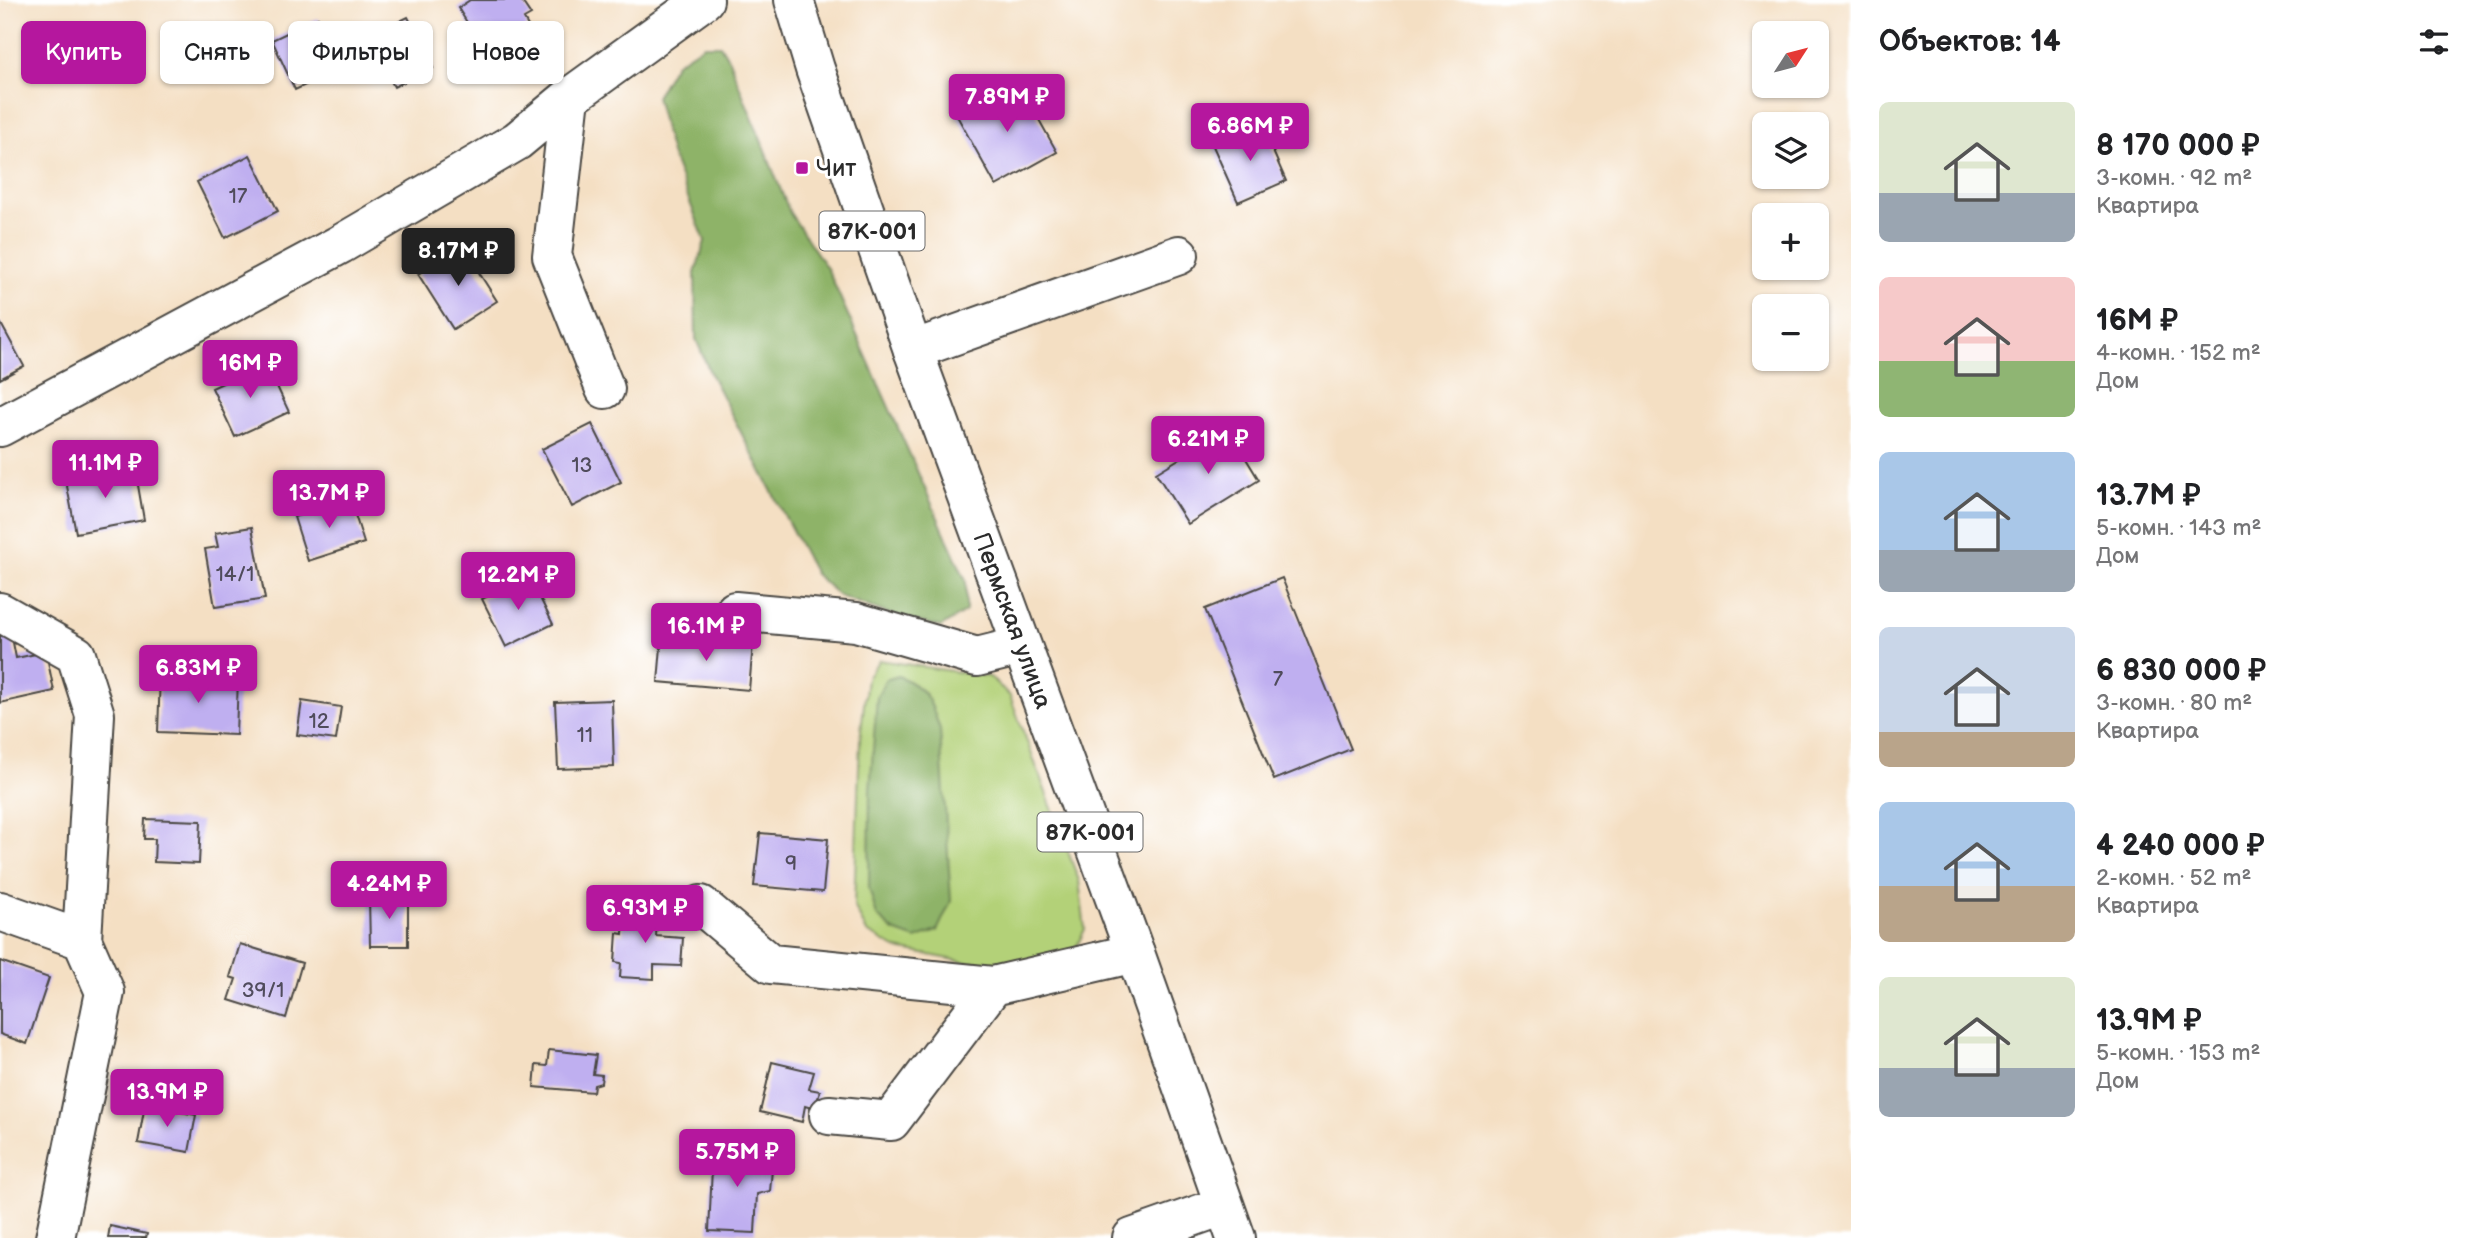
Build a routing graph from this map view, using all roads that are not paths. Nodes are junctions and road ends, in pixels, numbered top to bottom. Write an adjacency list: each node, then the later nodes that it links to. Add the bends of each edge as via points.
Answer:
1 (704, 0): 3 (street)
2 (794, 0): 5 (street, Пермская улица / 87К-001)
3 (570, 97): 6 (street, via 552,256); 7 (street, via 517,141 341,244)
4 (1179, 255): 5 (street)
5 (913, 350): 10 (street, Пермская улица / 87К-001)
6 (605, 389)
7 (0, 427)
8 (736, 611): 10 (street, via 856,622 977,657)
9 (0, 612): 13 (street, via 76,655 95,715)
10 (1021, 646): 14 (street, Пермская улица / 87К-001)
11 (701, 905): 15 (street, via 771,964)
12 (0, 911): 13 (street)
13 (82, 940): 18 (street, via 105,992)
14 (1135, 953): 15 (street); 17 (street, Пермская улица / 87К-001)
15 (993, 986): 16 (street, via 891,1121)
16 (829, 1115)
17 (1229, 1222): 19 (street)
18 (55, 1238)
19 (1132, 1238)

